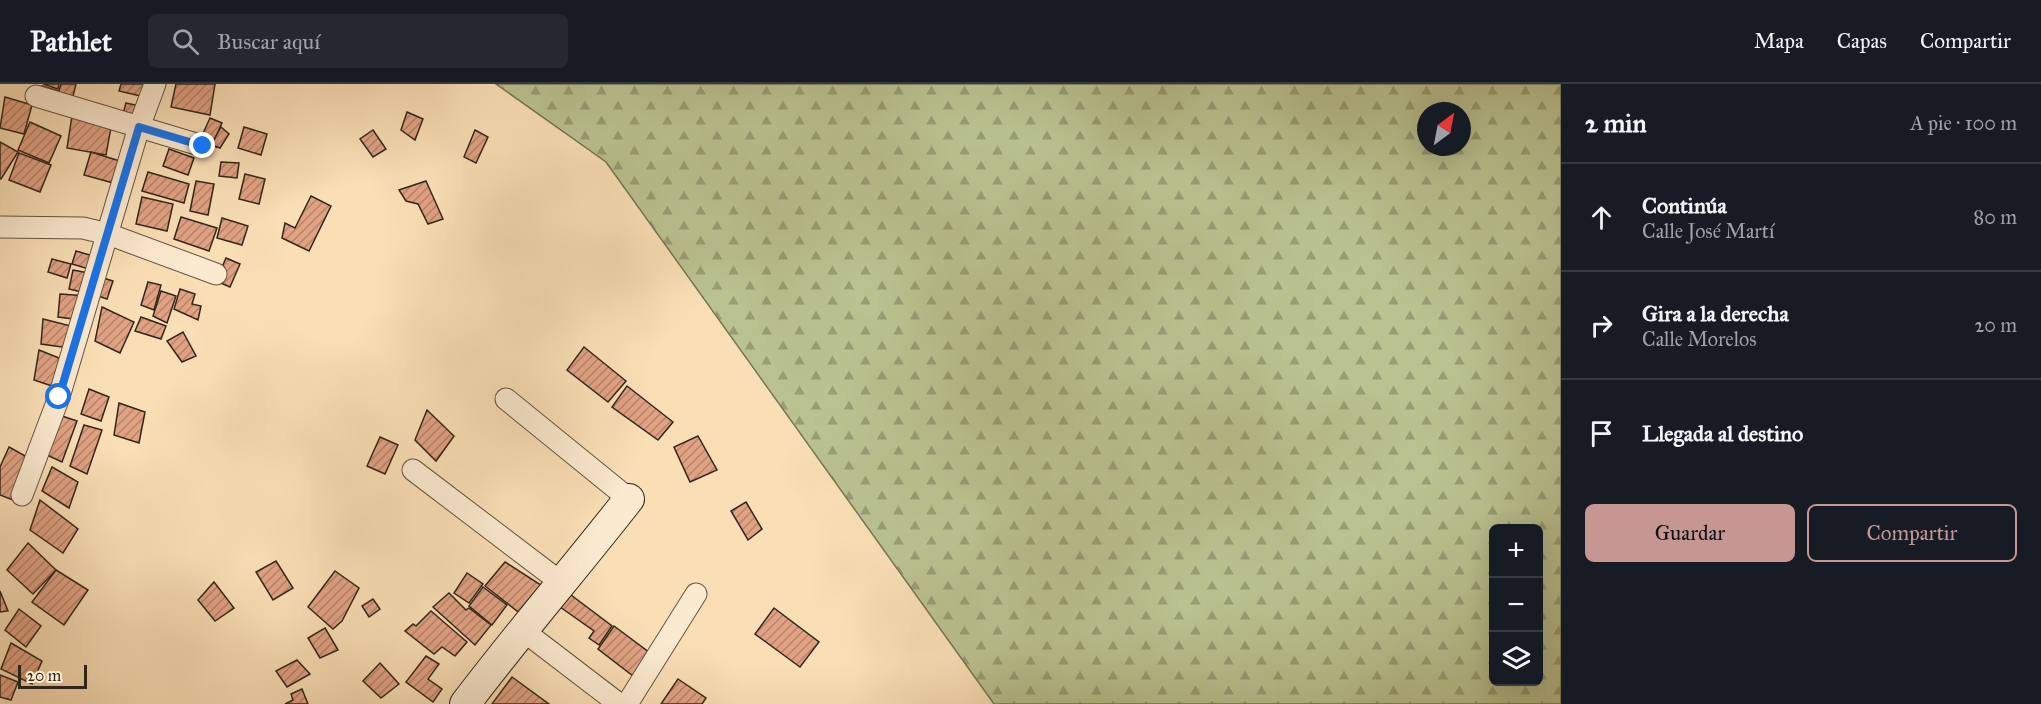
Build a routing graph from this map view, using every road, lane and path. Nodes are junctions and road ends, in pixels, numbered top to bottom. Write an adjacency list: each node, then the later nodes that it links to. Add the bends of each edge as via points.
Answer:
1 (154, 84): 3 (street)
2 (36, 96): 3 (street)
3 (139, 127): 4 (street); 6 (street)
4 (203, 146)
5 (0, 226): 6 (street, via 83,228)
6 (108, 234): 7 (street); 10 (street, via 59,397)
7 (216, 274)
8 (506, 399): 11 (street)
9 (413, 470): 12 (street)
10 (22, 495)
11 (629, 499): 12 (street)
12 (563, 584): 14 (street)
13 (696, 594): 17 (street)
14 (521, 629): 15 (street); 16 (street)
15 (465, 704)
16 (619, 704)
17 (627, 704)

